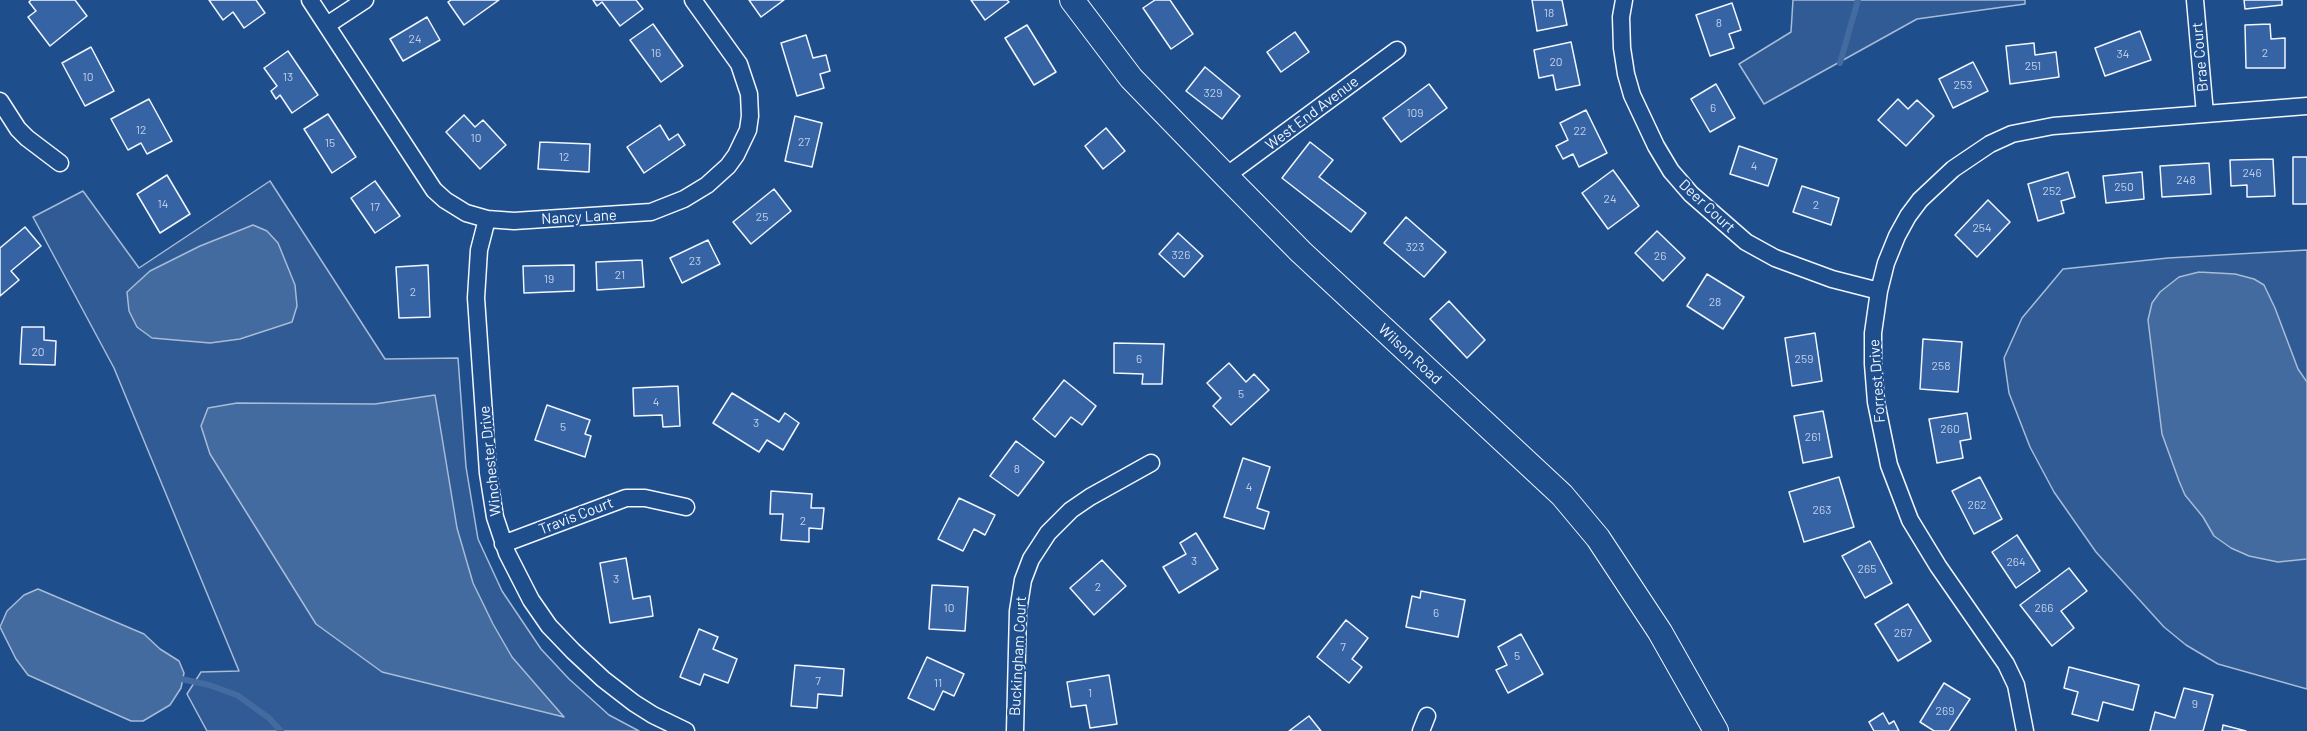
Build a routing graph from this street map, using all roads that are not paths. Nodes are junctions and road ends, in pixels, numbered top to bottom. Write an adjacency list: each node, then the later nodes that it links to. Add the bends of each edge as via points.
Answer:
1 (310, 0): 7 (street, Nancy Lane)
2 (365, 0): 7 (street)
3 (693, 0): 14 (street, Nancy Lane, via 739,64 749,94 748,130 728,166 684,199 651,212 514,221)
4 (1072, 0): 13 (street, Wilson Road, via 1131,78)
5 (1624, 0): 15 (street, Deer Court, via 1622,48 1632,95 1656,146 1691,194 1746,242 1775,258)
6 (2195, 0): 11 (street, Brae Court)
7 (327, 25): 14 (street, Nancy Lane, via 434,190 454,207)
8 (1397, 50): 13 (street, West End Avenue)
9 (0, 101): 12 (street, via 18,129)
10 (2307, 106): 11 (street, Forrest Drive)
11 (2205, 114): 15 (street, Forrest Drive, via 2053,126 2012,134 1990,144 1953,168 1908,216 1886,263)
12 (60, 163)
13 (1226, 176): 21 (street, Wilson Road, via 1301,252 1562,495 1598,538 1660,632)
14 (487, 219): 18 (street, Winchester Drive, via 479,250 476,298 488,473)
15 (1879, 291): 22 (street, Forrest Drive, via 1873,364 1880,431 1889,465 1910,520 2006,664 2016,685)
16 (1151, 464): 20 (street, Buckingham Court, via 1071,510 1048,533 1031,559 1018,611)
17 (686, 507): 18 (street, Travis Court, via 626,498)
18 (503, 544): 19 (street, Winchester Drive, via 524,589 555,633 627,698)
19 (686, 731)
20 (1015, 731)
21 (1716, 731)
22 (2025, 731)

